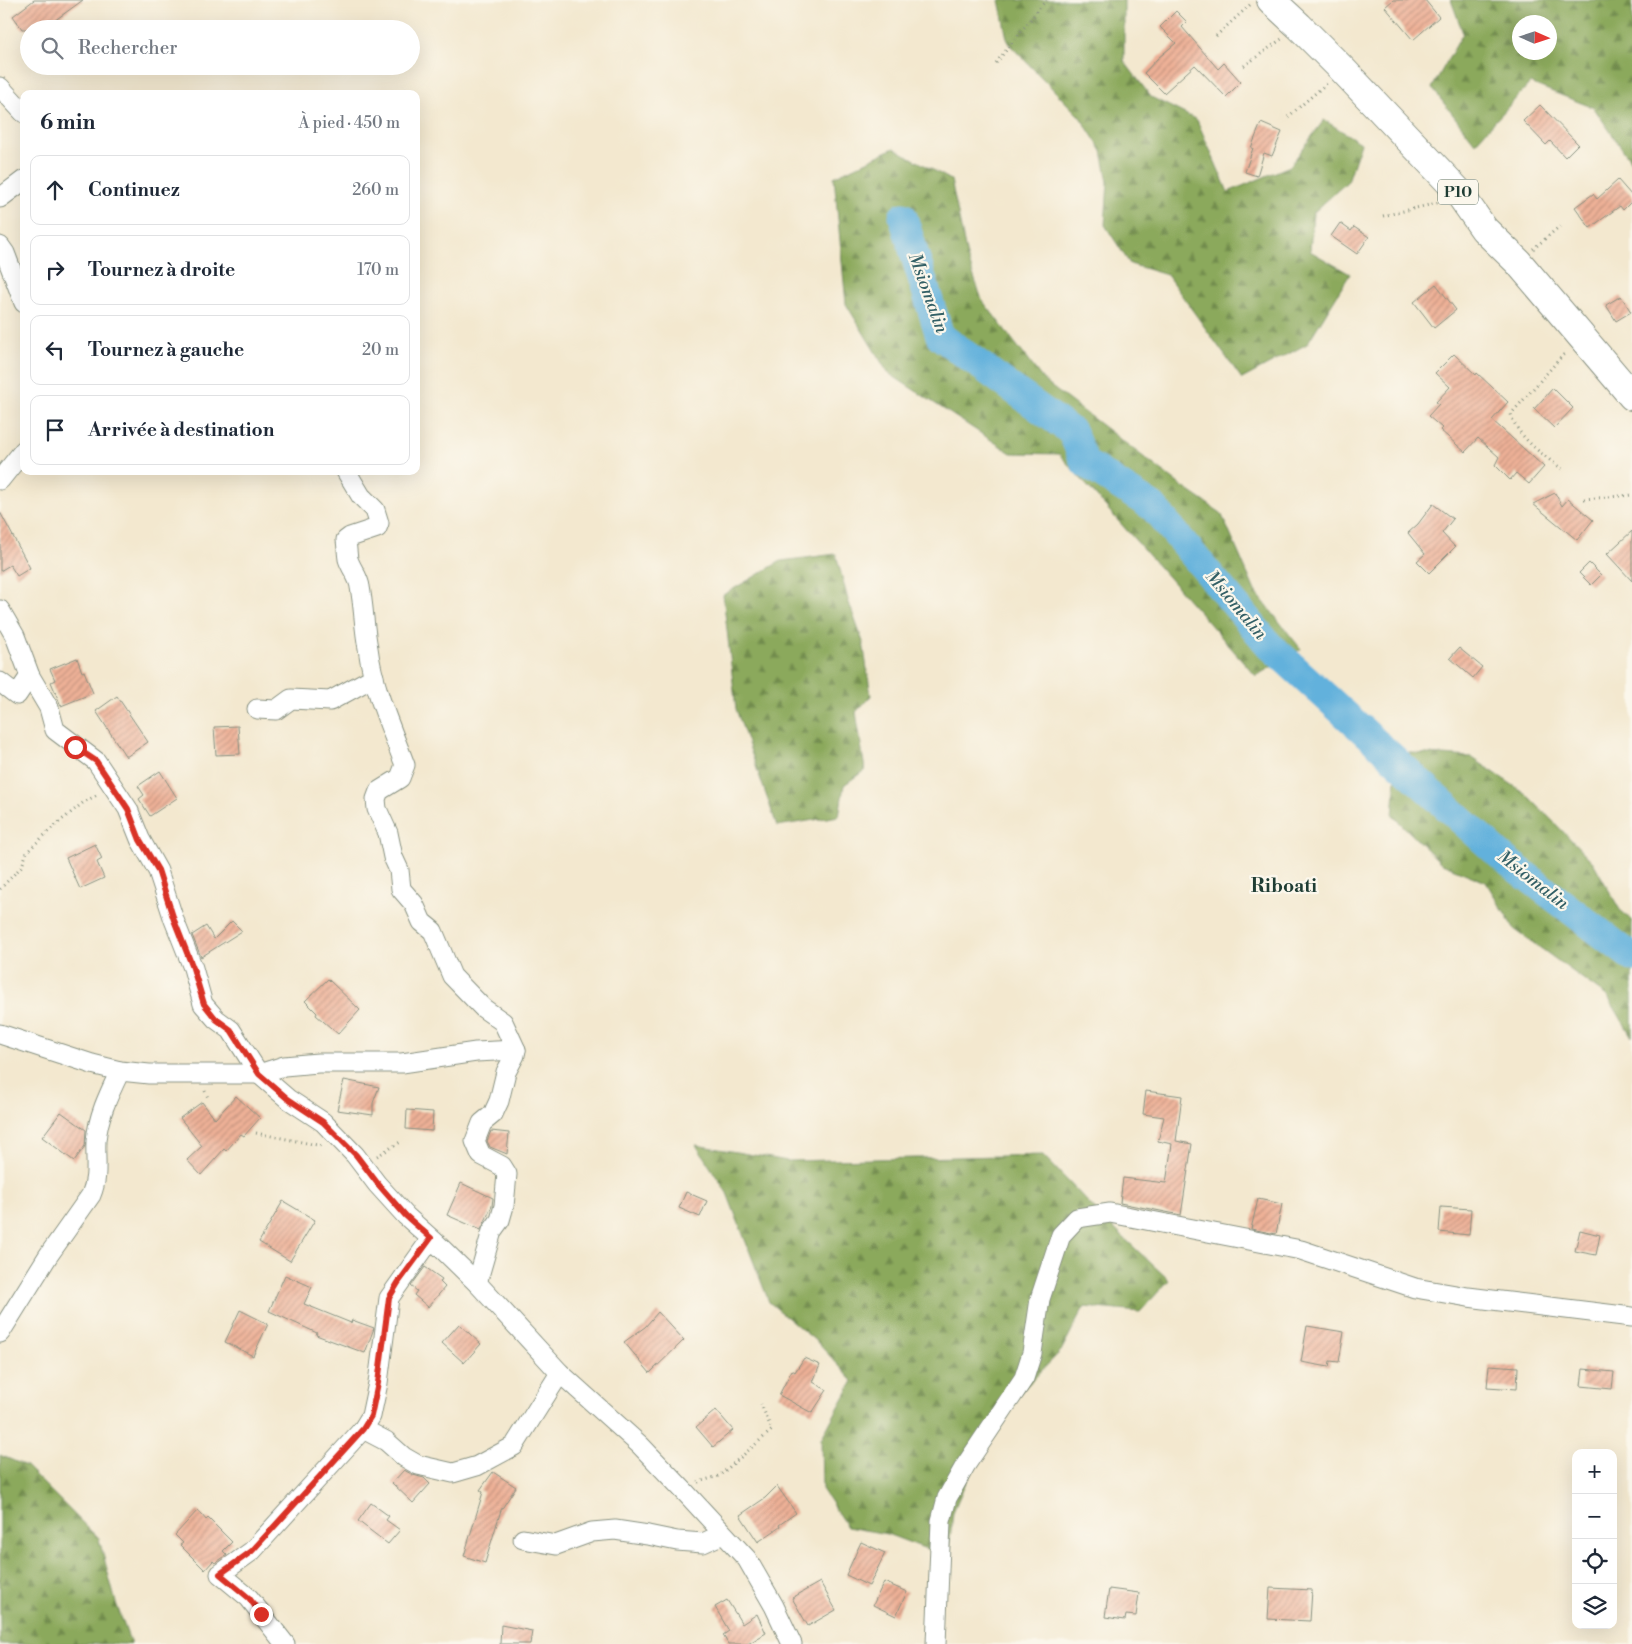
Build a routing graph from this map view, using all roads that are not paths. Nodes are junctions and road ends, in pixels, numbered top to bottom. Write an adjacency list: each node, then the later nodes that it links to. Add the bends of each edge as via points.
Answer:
1 (1271, 0): 8 (main road, P10, via 1300,26 1456,189 1484,229 1518,262)
2 (0, 88): 3 (street)
3 (20, 109)
4 (20, 183): 5 (street)
5 (0, 198)
6 (0, 246): 7 (street)
7 (20, 292)
8 (1632, 396)
9 (20, 455): 11 (street)
10 (348, 475): 14 (street, via 374,510 379,523 377,528 346,540 349,560 360,584)
11 (0, 480)
12 (0, 610): 13 (street, via 15,636)
13 (30, 676): 15 (street, via 17,695); 20 (street, via 49,708 55,730 96,761 128,809 140,840 158,870 204,1004 231,1030)
14 (374, 677): 16 (street, via 330,701 291,699 276,710); 18 (street, via 405,765 400,778 379,791 376,799 401,889 414,904 422,922 433,931 452,976 483,1008 503,1022)
15 (0, 682)
16 (258, 709)
17 (0, 1034): 19 (street)
18 (516, 1050): 20 (street, via 476,1052 402,1063 284,1066); 22 (street, via 506,1072 499,1101 493,1114 482,1123 475,1141 481,1155 502,1166 507,1174 504,1206 492,1231)
19 (120, 1071): 20 (street, via 187,1075); 24 (street, via 100,1115 96,1184 91,1195)
20 (259, 1074): 21 (street, via 288,1099 323,1122 356,1155 406,1216)
21 (431, 1238): 22 (street); 26 (street, via 389,1298 378,1383 371,1416)
22 (476, 1283): 25 (street)
23 (1632, 1317): 31 (street, via 1416,1288 1301,1250 1110,1213 1077,1218 1061,1235 1040,1299 1032,1353 1024,1378 965,1466 948,1498 941,1521)
24 (0, 1333)
25 (560, 1373): 26 (street, via 514,1446 477,1466 453,1473 418,1465 386,1441); 27 (street, via 640,1445)
26 (363, 1429): 29 (street, via 252,1551 220,1574 249,1598)
27 (724, 1534): 28 (street, via 703,1543 615,1530 592,1532 556,1545); 30 (street, via 751,1565)
28 (523, 1540)
29 (285, 1644)
30 (792, 1644)
31 (936, 1644)

